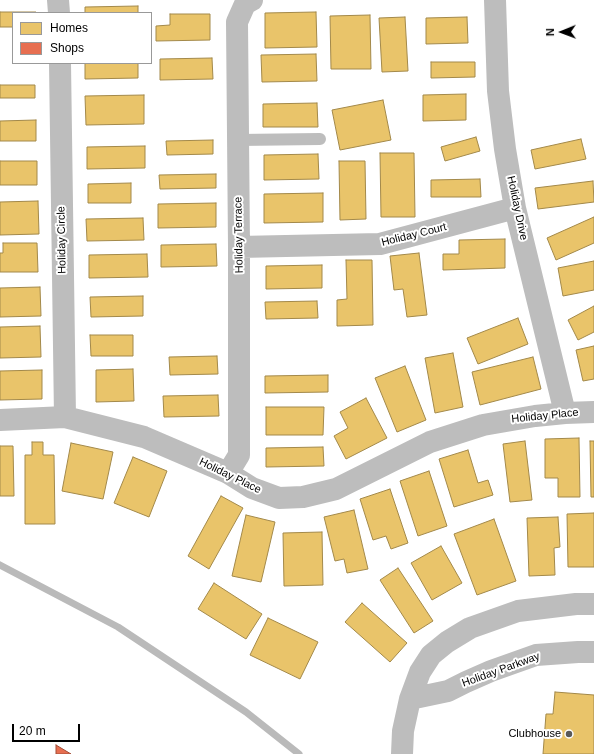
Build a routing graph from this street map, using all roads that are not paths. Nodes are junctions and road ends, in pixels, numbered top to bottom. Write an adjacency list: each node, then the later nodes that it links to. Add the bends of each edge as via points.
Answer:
1 (58, 0): 4 (street)
2 (252, 0): 6 (street, Holiday Terrace, via 245,4 237,22)
3 (495, 0): 8 (street, Holiday Drive, via 498,91)
4 (59, 12)
5 (60, 64): 12 (street, Holiday Circle)
6 (238, 140): 7 (lane); 9 (street, Holiday Terrace)
7 (320, 140)
8 (515, 208): 9 (street, Holiday Court, via 380,244); 10 (street, Holiday Drive)
9 (239, 247): 14 (street, Holiday Terrace, via 239,455)
10 (565, 412): 11 (street, Holiday Place); 14 (street, Holiday Place, via 475,428 430,442 336,489 303,497 279,498 252,488)
11 (594, 412)
12 (65, 417): 13 (street, Holiday Place); 14 (street, Holiday Place, via 144,437)
13 (0, 420)
14 (228, 473)
15 (594, 604): 17 (street, via 526,609 470,628 431,655 420,672)
16 (594, 652): 17 (street, Holiday Parkway, via 536,655 448,691)
17 (410, 699): 18 (street, via 403,731)
18 (402, 754)

